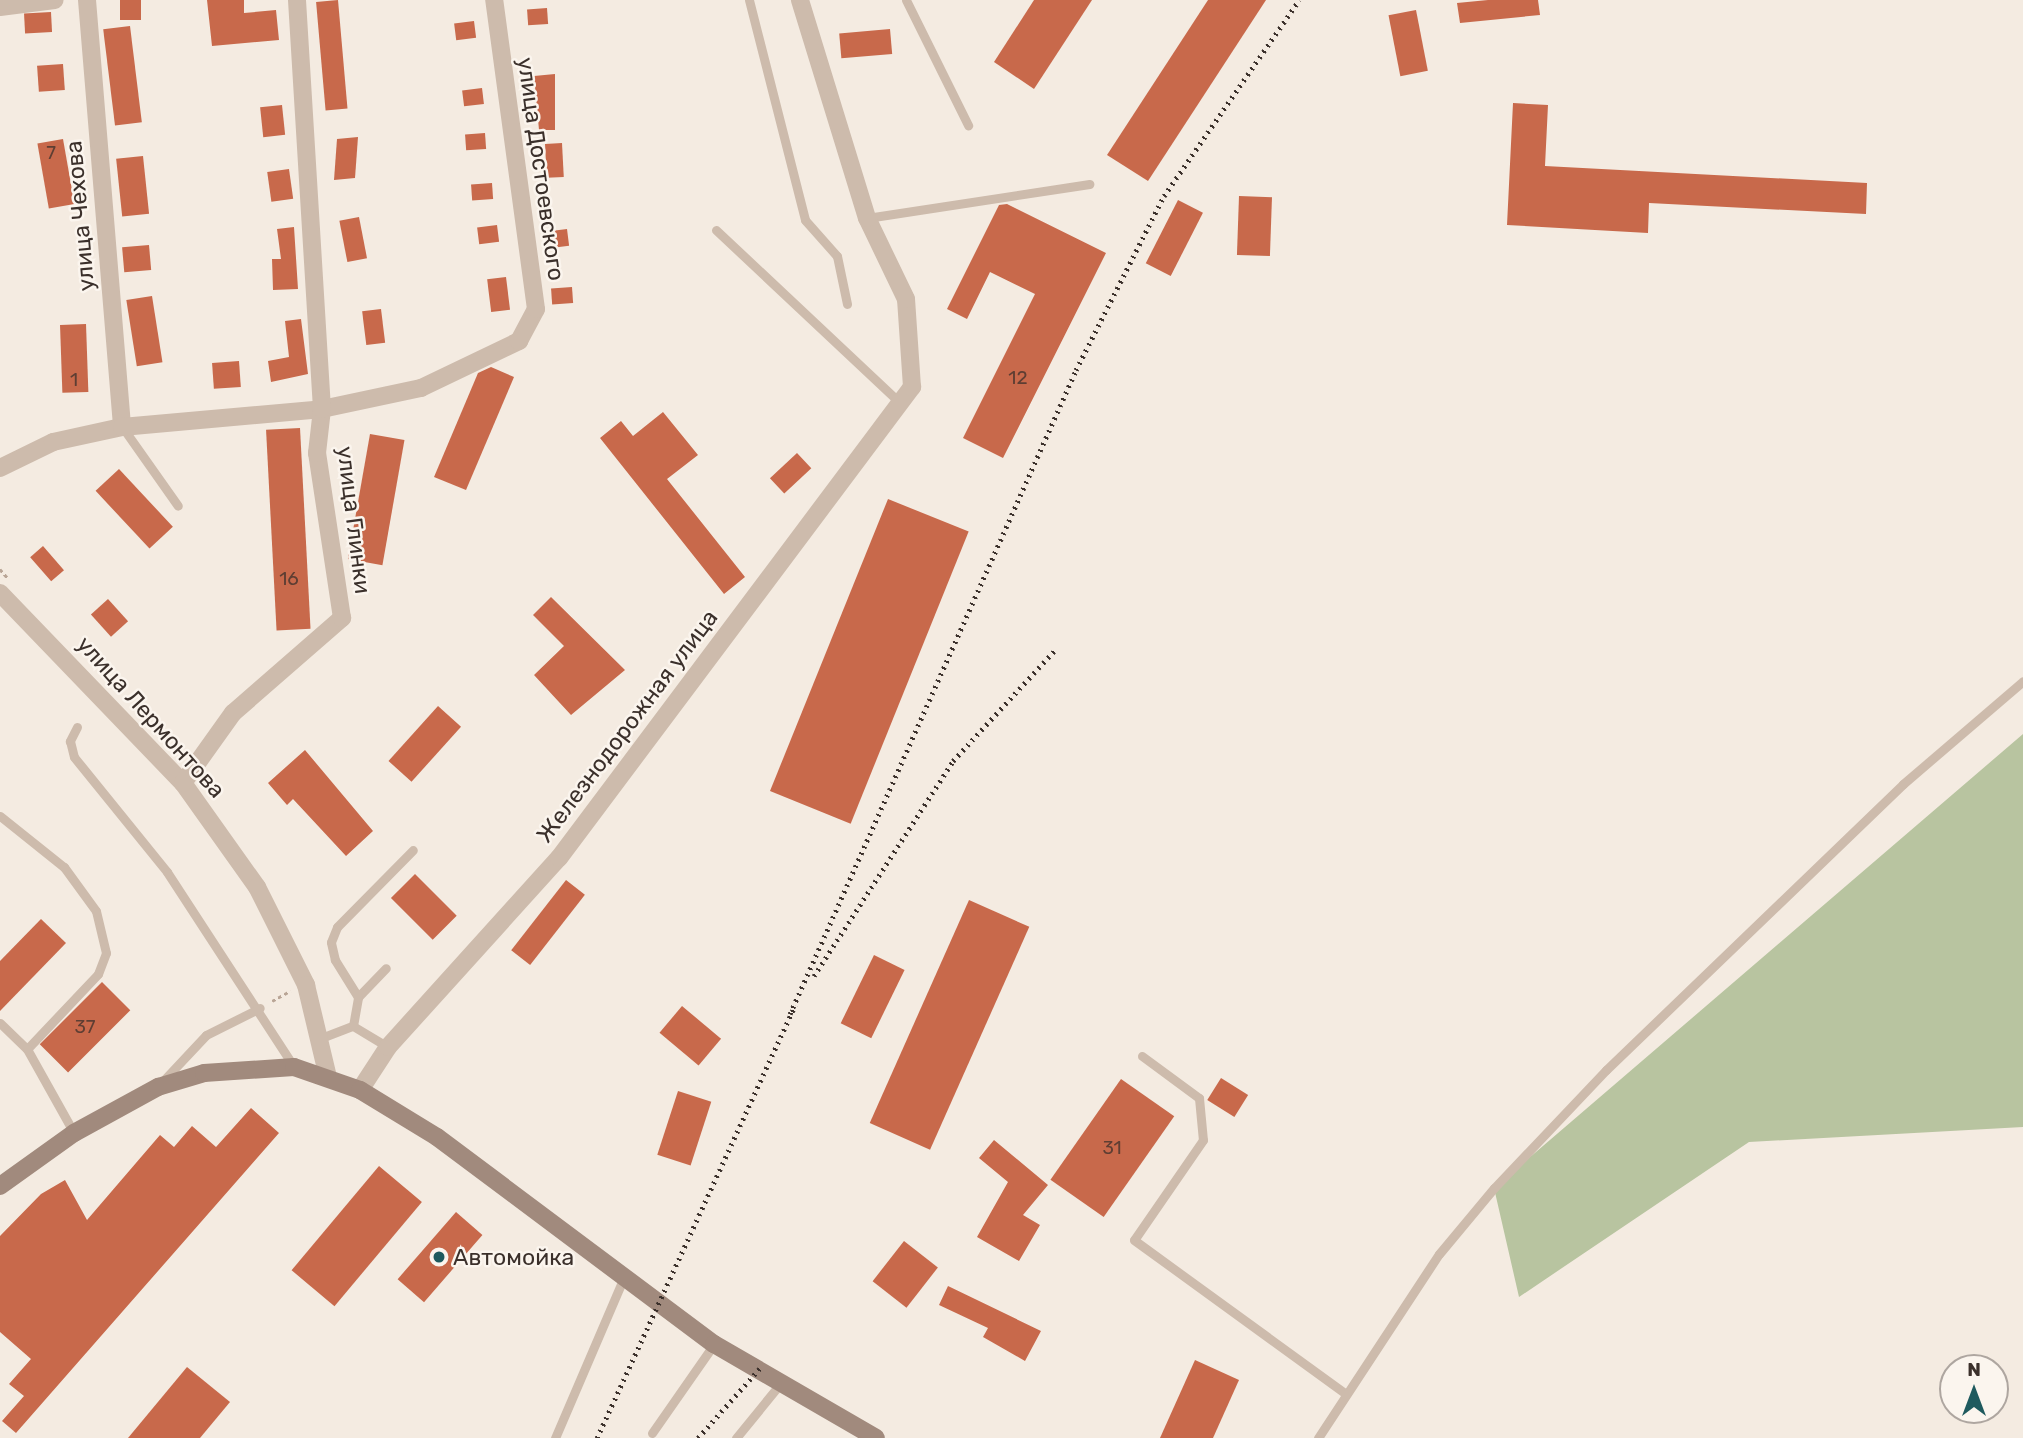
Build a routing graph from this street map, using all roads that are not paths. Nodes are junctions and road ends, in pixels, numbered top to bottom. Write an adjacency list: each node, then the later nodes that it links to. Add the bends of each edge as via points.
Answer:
1 (55, 0): 8 (street)
2 (87, 0): 16 (street, улица Чехова)
3 (297, 0): 15 (street, улица Глинки)
4 (494, 0): 15 (street, улица Достоевского, via 536,309 519,341 421,388)
5 (748, 0): 13 (lane, via 804,220 837,256)
6 (800, 0): 11 (street, Железнодорожная улица)
7 (906, 0): 9 (lane)
8 (0, 7)
9 (968, 124)
10 (1089, 184): 11 (lane)
11 (867, 218): 14 (street, Железнодорожная улица, via 905,299 912,387)
12 (716, 230): 14 (lane)
13 (847, 304)
14 (900, 403): 31 (street, Железнодорожная улица, via 559,858)
15 (322, 409): 16 (street); 22 (street, улица Глинки, via 317,453 342,618 233,713)
16 (122, 427): 17 (street, via 53,442); 18 (lane)
17 (0, 468)
18 (178, 506)
19 (0, 593): 22 (street, улица Лермонтова)
20 (2023, 681): 43 (lane, via 1903,784 1548,1130 1439,1254)
21 (77, 727): 27 (lane, via 70,741 74,757 167,872)
22 (183, 783): 30 (street, улица Лермонтова, via 288,943)
23 (0, 816): 32 (lane, via 64,867 96,911 106,953 98,974)
24 (413, 850): 26 (lane, via 334,934 335,960)
25 (386, 968): 26 (lane)
26 (358, 997): 29 (lane)
27 (260, 1008): 34 (lane); 36 (lane, via 206,1035)
28 (0, 1023): 32 (lane)
29 (353, 1027): 30 (lane); 31 (lane)
30 (321, 1038): 35 (street, улица Лермонтова)
31 (388, 1047): 37 (street, Железнодорожная улица)
32 (27, 1049): 38 (lane)
33 (1142, 1056): 43 (lane, via 1199,1098 1203,1140 1134,1240)
34 (294, 1067): 35 (main road); 36 (main road, via 204,1073)
35 (328, 1077): 37 (main road)
36 (158, 1087): 38 (main road)
37 (360, 1090): 40 (main road, via 437,1137)
38 (74, 1133): 39 (main road)
39 (0, 1186)
40 (623, 1279): 41 (main road); 45 (lane)
41 (714, 1344): 42 (main road); 44 (lane)
42 (780, 1384): 46 (lane); 47 (main road)
43 (1343, 1392): 48 (lane)
44 (652, 1433)
45 (555, 1438)
46 (736, 1438)
47 (876, 1438)
48 (1318, 1438)

